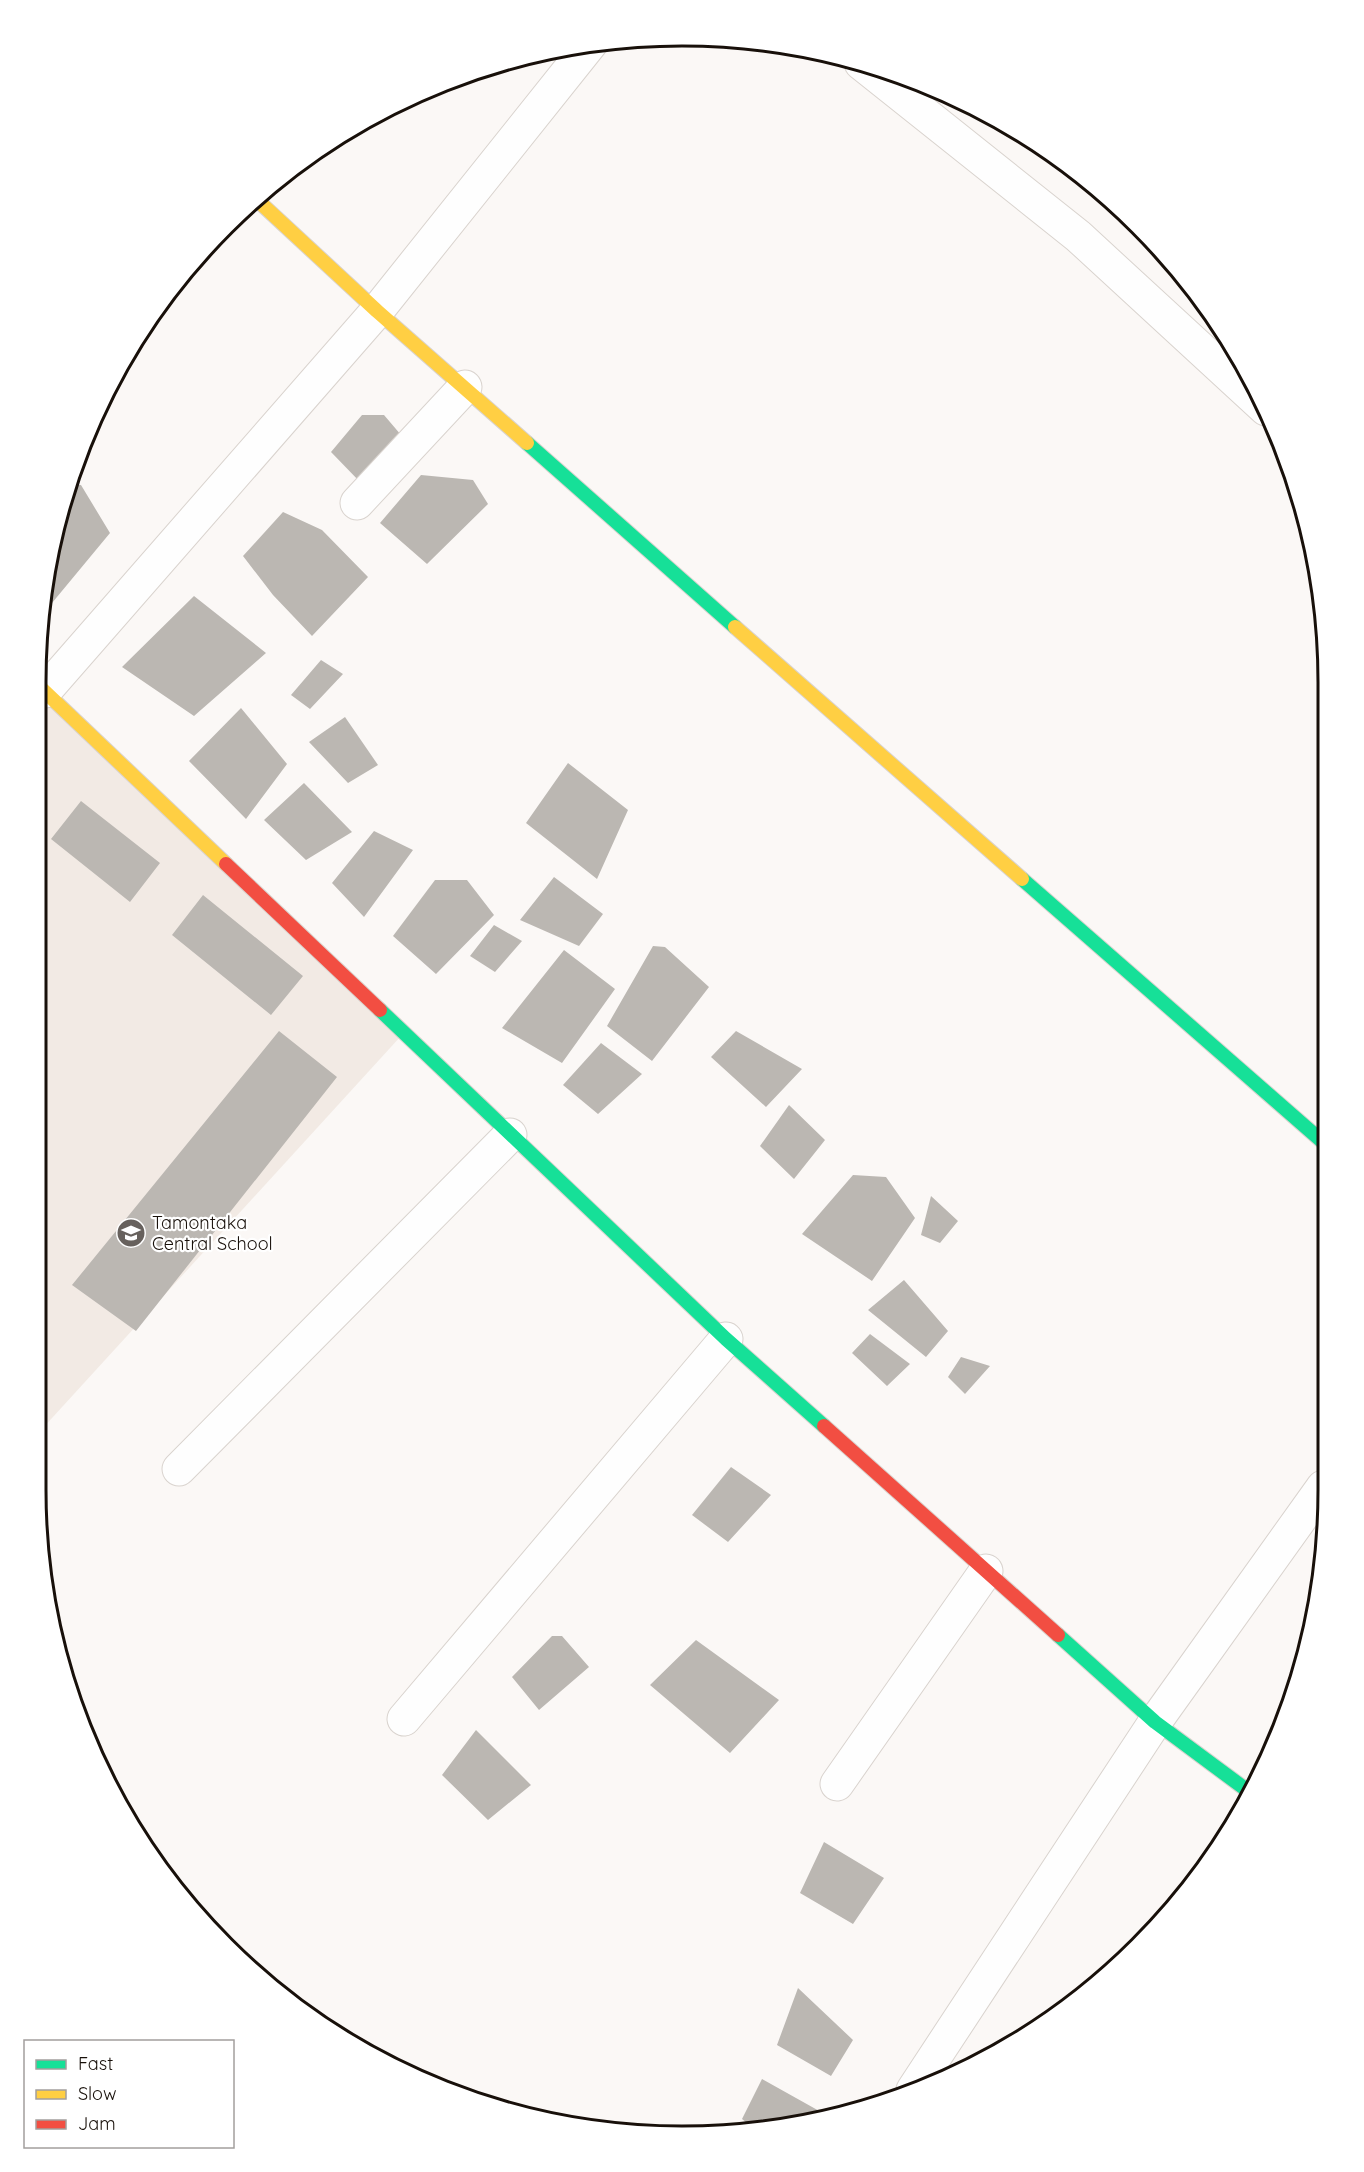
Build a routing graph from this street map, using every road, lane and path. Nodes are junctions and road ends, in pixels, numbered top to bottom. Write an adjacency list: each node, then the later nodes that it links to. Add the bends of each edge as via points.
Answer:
1 (581, 55): 4 (street)
2 (880, 78): 6 (street, via 1078,236)
3 (262, 205): 4 (street)
4 (377, 310): 5 (street); 8 (street)
5 (465, 387): 7 (street); 11 (street)
6 (1247, 391)
7 (357, 504)
8 (46, 686)
9 (46, 692): 10 (street)
10 (510, 1135): 12 (street); 13 (street)
11 (1318, 1138)
12 (726, 1339): 15 (street); 16 (street)
13 (179, 1469)
14 (1318, 1494): 17 (street)
15 (986, 1572): 17 (street); 18 (street)
16 (404, 1719)
17 (1155, 1722): 19 (street); 20 (street)
18 (837, 1784)
19 (1243, 1787)
20 (920, 2079)

